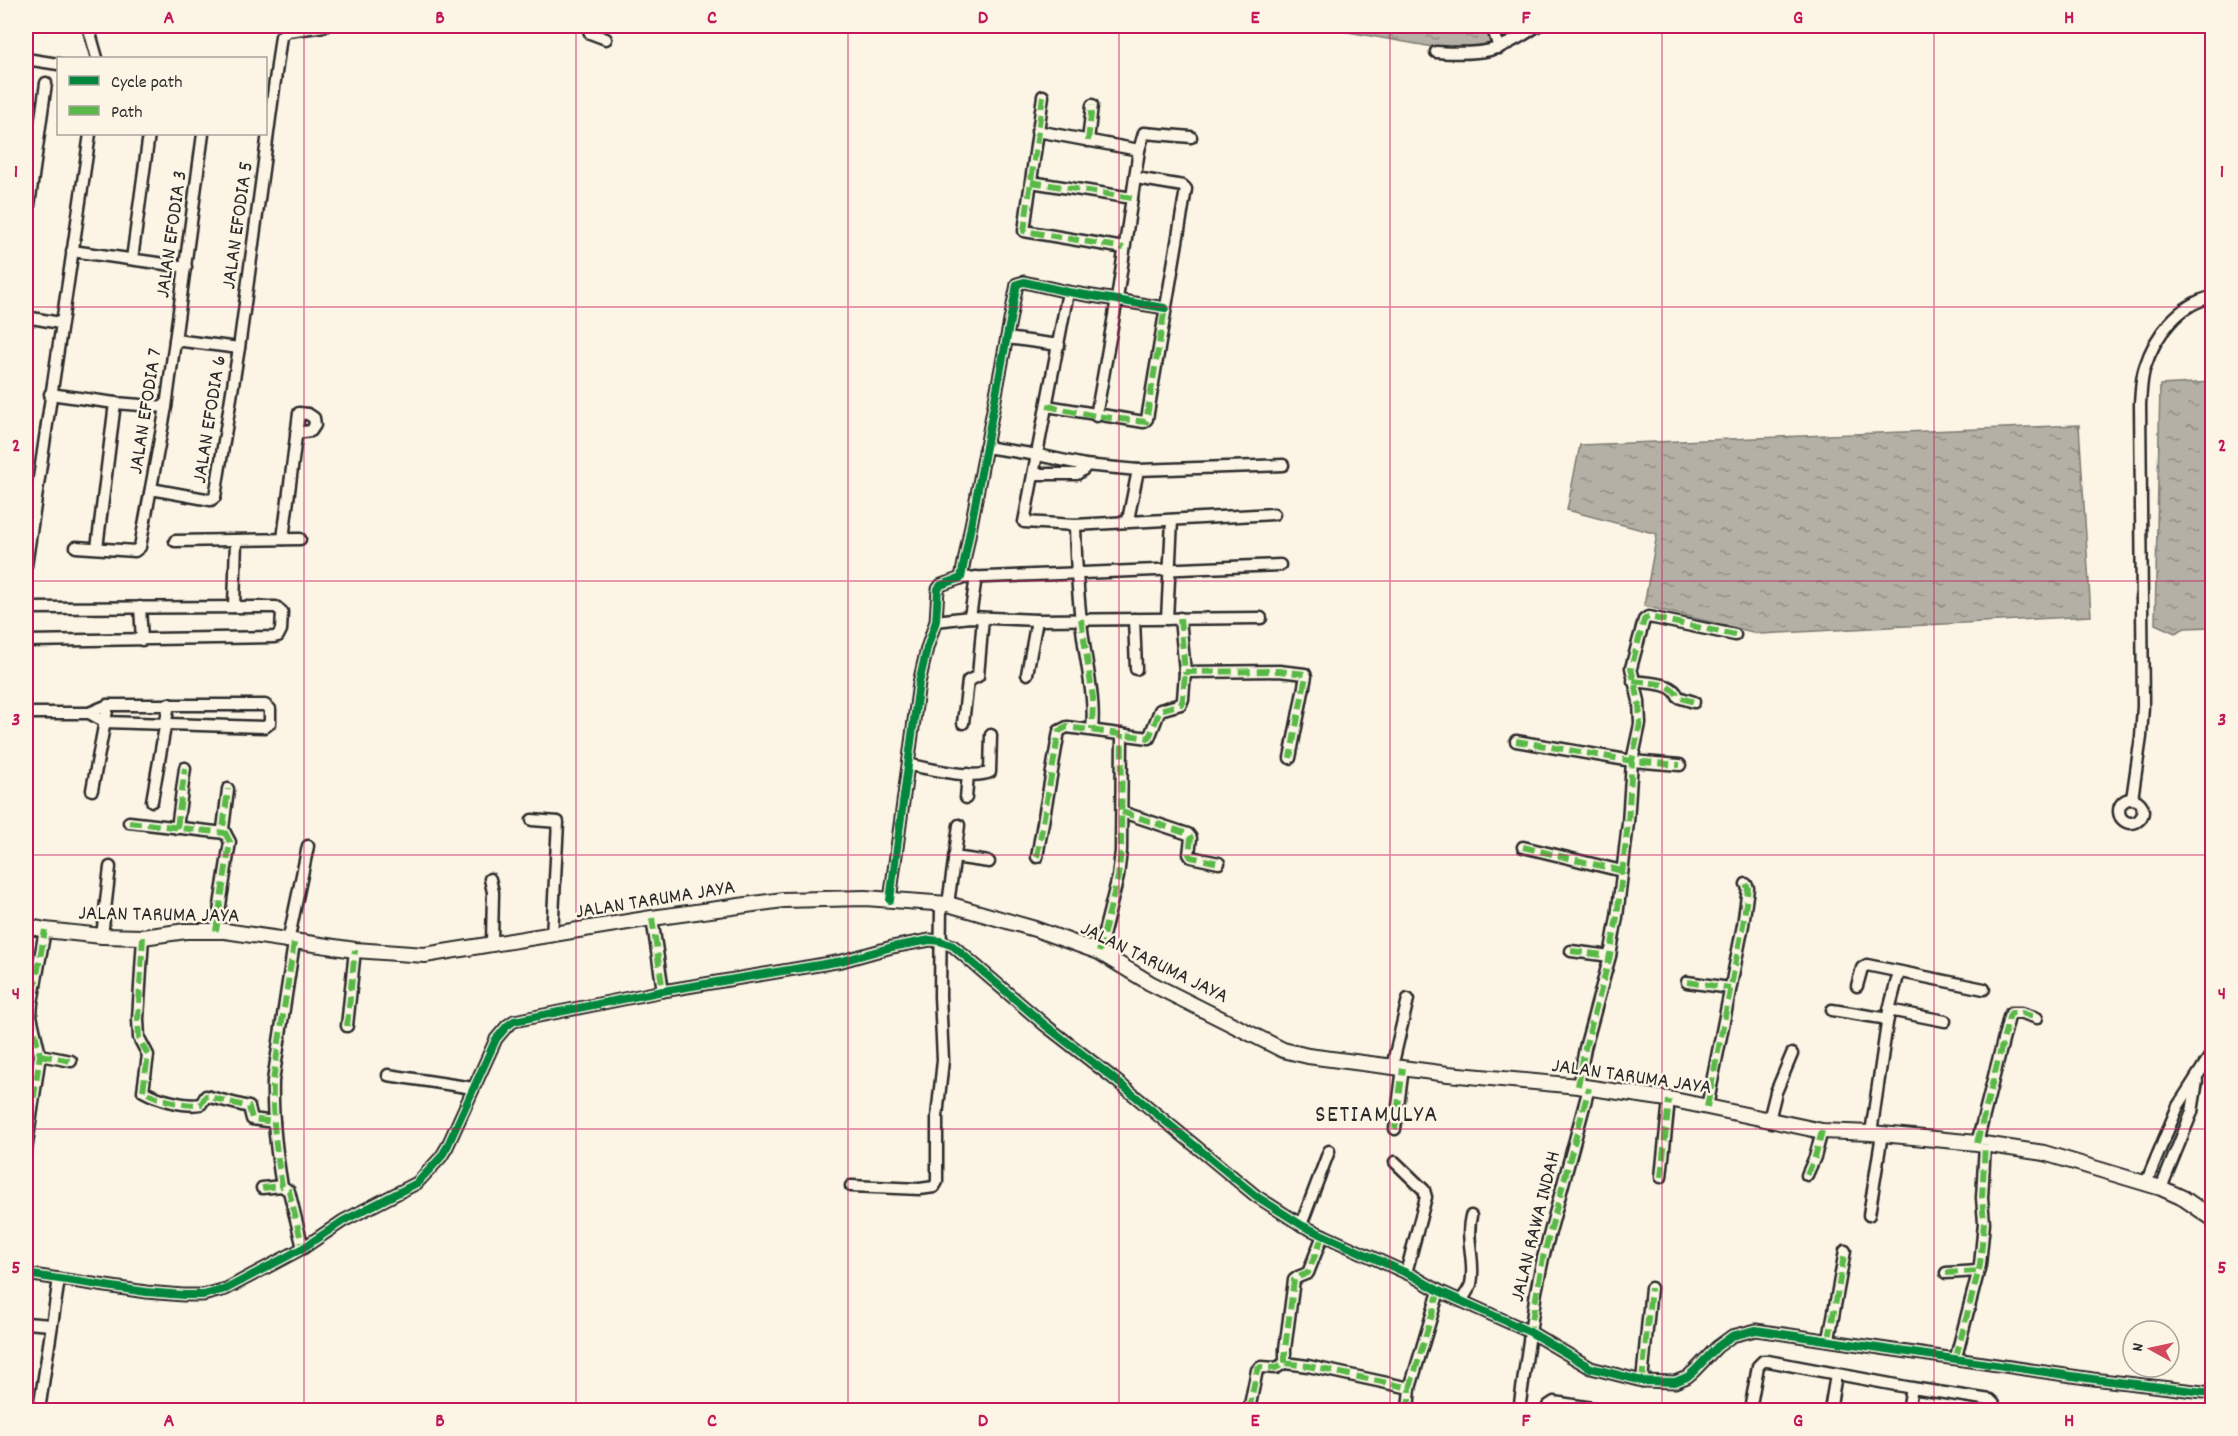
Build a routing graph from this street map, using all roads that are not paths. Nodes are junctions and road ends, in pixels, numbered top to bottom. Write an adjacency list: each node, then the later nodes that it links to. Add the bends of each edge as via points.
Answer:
1 (88, 26): 9 (street)
2 (325, 26): 15 (street, JALAN EFODIA 5, via 288,31 281,36)
3 (587, 26): 6 (street, via 590,33)
4 (1492, 26): 7 (street)
5 (1537, 26): 7 (street)
6 (606, 39)
7 (1499, 47): 8 (street, via 1477,54)
8 (1436, 52)
9 (97, 57)
10 (26, 59): 11 (street)
11 (57, 64)
12 (46, 83): 28 (street)
13 (1043, 96): 17 (street)
14 (1092, 105): 23 (street)
15 (269, 109): 16 (street, JALAN EFODIA 5)
16 (267, 125)
17 (1037, 131): 23 (street); 26 (street)
18 (90, 135): 30 (street)
19 (149, 135): 31 (street)
20 (203, 135): 32 (street, JALAN EFODIA 3)
21 (266, 135): 42 (street, JALAN EFODIA 5)
22 (1191, 137): 24 (street, via 1145,132)
23 (1088, 141): 24 (street)
24 (1139, 150): 25 (street)
25 (1136, 178): 27 (street); 36 (street, via 1186,189)
26 (1031, 182): 27 (street); 29 (street, via 1024,231)
27 (1132, 198): 29 (street)
28 (26, 227)
29 (1124, 248): 35 (street)
30 (72, 251): 31 (street); 38 (street)
31 (132, 259): 32 (street)
32 (186, 267): 40 (street, JALAN EFODIA 3)
33 (1068, 292): 35 (street); 39 (street, via 1019,282); 41 (street)
34 (2212, 297): 112 (street, via 2184,308 2176,316 2161,332 2144,368 2140,404 2143,706)
35 (1118, 299): 36 (street); 47 (street)
36 (1165, 308): 47 (street, via 1146,422)
37 (26, 317): 38 (street)
38 (60, 323): 43 (street)
39 (1007, 338): 41 (street); 49 (street)
40 (175, 340): 42 (street); 46 (street, JALAN EFODIA 7)
41 (1059, 345): 45 (street)
42 (239, 348): 55 (street, JALAN EFODIA 6, via 215,497 212,500)
43 (50, 394): 44 (street); 67 (street)
44 (116, 403): 46 (street); 65 (street)
45 (1047, 406): 47 (street); 50 (street)
46 (166, 407): 55 (street, JALAN EFODIA 7)
47 (1096, 416)
48 (296, 433): 60 (street)
49 (985, 447): 50 (street); 71 (street)
50 (1038, 455): 51 (street); 54 (street)
51 (1085, 465): 53 (street); 54 (street, via 1077,474)
52 (1282, 465): 53 (street)
53 (1138, 470): 57 (street)
54 (1034, 474): 59 (street, via 1024,522)
55 (151, 489): 65 (street, JALAN EFODIA 7, via 138,550)
56 (1274, 514): 58 (street)
57 (1128, 520): 58 (street); 59 (street)
58 (1172, 520): 68 (street)
59 (1075, 525): 69 (street)
60 (283, 539): 61 (street); 62 (street)
61 (300, 539)
62 (236, 540): 63 (street); 73 (street)
63 (175, 541)
64 (76, 548): 65 (street)
65 (97, 548)
66 (1280, 565): 68 (street)
67 (26, 566)
68 (1169, 569): 69 (street); 77 (street)
69 (1076, 573): 70 (street); 80 (street)
70 (976, 577): 71 (street); 75 (street)
71 (962, 578): 83 (street, via 939,587)
72 (140, 607): 73 (street); 74 (street); 85 (street)
73 (234, 607): 85 (street, via 280,609 280,634)
74 (26, 608)
75 (970, 617): 76 (street); 83 (street)
76 (983, 618): 81 (street); 98 (street, via 978,675 968,681)
77 (1167, 618): 78 (street); 82 (street)
78 (1180, 618): 79 (street); 88 (street)
79 (1261, 618)
80 (1081, 619): 81 (street); 82 (street); 99 (street, via 1093,698)
81 (1037, 620): 89 (street)
82 (1134, 620): 87 (street)
83 (936, 621): 105 (street, via 919,683)
84 (1735, 635): 90 (street, JALAN RAWA INDAH, via 1648,617 1632,664)
85 (142, 640): 86 (street)
86 (26, 641)
87 (1136, 669)
88 (1185, 672): 100 (street, via 1181,704 1160,710 1149,738); 103 (street, via 1305,674)
89 (1027, 674)
90 (1633, 681): 91 (street, via 1671,687 1678,697); 104 (street, JALAN RAWA INDAH, via 1641,712)
91 (1694, 702)
92 (169, 704): 93 (street); 97 (street); 97 (street, via 265,705 270,709 270,723 265,727)
93 (108, 705): 95 (street); 96 (street)
94 (26, 713): 95 (street)
95 (89, 713): 96 (street)
96 (105, 722): 97 (street); 110 (street)
97 (166, 723): 113 (street)
98 (963, 723)
99 (1092, 730): 100 (street); 123 (street, via 1067,727 1059,731)
100 (1122, 734): 114 (street)
101 (991, 735): 108 (street, via 990,772)
102 (1516, 741): 104 (street)
103 (1290, 758)
104 (1632, 761): 106 (street); 127 (street, JALAN RAWA INDAH)
105 (909, 765): 108 (street); 130 (street)
106 (1680, 765)
107 (185, 768): 118 (street)
108 (968, 774): 111 (street)
109 (228, 789): 119 (street)
110 (92, 790)
111 (966, 798)
112 (2132, 799)
113 (152, 801)
114 (1122, 812): 125 (street, via 1188,834 1191,856); 144 (street, via 1118,877)
115 (532, 820): 137 (street, via 558,822)
116 (129, 822): 118 (street)
117 (959, 825): 122 (street)
118 (177, 828): 119 (street)
119 (225, 833): 135 (street, via 230,842)
120 (308, 846): 140 (street)
121 (1523, 847): 127 (street)
122 (954, 857): 124 (street); 131 (street)
123 (1037, 857)
124 (989, 861)
125 (1219, 863)
126 (110, 867): 136 (street)
127 (1623, 871): 145 (street, JALAN RAWA INDAH)
128 (490, 879): 141 (street)
129 (1746, 884): 149 (street)
130 (890, 900): 131 (main road, JALAN TARUMA JAYA); 132 (main road, JALAN TARUMA JAYA, via 783,900)
131 (944, 903): 139 (street); 144 (main road, JALAN TARUMA JAYA)
132 (652, 918): 137 (main road, JALAN TARUMA JAYA); 151 (street)
133 (26, 926): 134 (main road, JALAN TARUMA JAYA)
134 (45, 930): 136 (main road, JALAN TARUMA JAYA); 160 (street, via 31,1016)
135 (216, 931): 138 (main road, JALAN TARUMA JAYA); 140 (main road, JALAN TARUMA JAYA)
136 (102, 936): 138 (main road, JALAN TARUMA JAYA)
137 (552, 936): 141 (main road, JALAN TARUMA JAYA)
138 (143, 937): 170 (street, via 138,1031 148,1055 143,1091 194,1105 201,1104 206,1096 249,1107 252,1119)
139 (940, 941): 151 (street); 185 (street, via 943,1060 937,1117 937,1182 933,1187 920,1189); 191 (street, via 953,946 1256,1196)
140 (291, 942): 142 (main road, JALAN TARUMA JAYA); 170 (street, via 273,1082)
141 (492, 943): 142 (main road, JALAN TARUMA JAYA, via 425,955)
142 (355, 950): 157 (street)
143 (1571, 951): 145 (street)
144 (1099, 952): 162 (main road, JALAN TARUMA JAYA, via 1150,983 1283,1050)
145 (1610, 956): 165 (street, JALAN RAWA INDAH, via 1585,1048)
146 (1899, 972): 148 (street, via 1867,965 1862,968); 150 (street); 154 (street)
147 (1687, 982): 149 (street)
148 (1857, 986)
149 (1731, 988): 168 (street)
150 (1984, 989)
151 (663, 991): 166 (street, via 514,1021 496,1040)
152 (1408, 999): 162 (street)
153 (1832, 1010): 154 (street)
154 (1889, 1015): 156 (street); 176 (street)
155 (2037, 1018): 177 (street, via 2016,1012 2009,1017)
156 (1945, 1021)
157 (347, 1026)
158 (2212, 1053): 164 (street)
159 (1792, 1054): 169 (street)
160 (40, 1055): 161 (street); 172 (street)
161 (72, 1061)
162 (1398, 1067): 165 (main road, JALAN TARUMA JAYA); 174 (street)
163 (388, 1075): 166 (street)
164 (2198, 1075): 171 (street); 173 (street)
165 (1584, 1087): 167 (main road, JALAN TARUMA JAYA); 205 (street, JALAN RAWA INDAH, via 1543,1257)
166 (473, 1088): 193 (street, via 441,1157 417,1183 343,1221)
167 (1669, 1100): 168 (main road, JALAN TARUMA JAYA); 182 (street)
168 (1707, 1107): 169 (main road, JALAN TARUMA JAYA)
169 (1769, 1120): 175 (main road, JALAN TARUMA JAYA)
170 (274, 1122): 184 (street)
171 (2172, 1122): 173 (street); 183 (street)
172 (27, 1126): 178 (street)
173 (2186, 1127): 187 (street)
174 (1395, 1129)
175 (1822, 1131): 176 (main road, JALAN TARUMA JAYA); 181 (street)
176 (1877, 1133): 177 (main road, JALAN TARUMA JAYA); 188 (street)
177 (1981, 1143): 183 (main road, JALAN TARUMA JAYA, via 2044,1153); 195 (street, via 1984,1223)
178 (26, 1151)
179 (1329, 1151): 191 (street)
180 (1395, 1162): 196 (street, via 1424,1190 1426,1197)
181 (1807, 1175)
182 (1661, 1177)
183 (2146, 1183): 187 (main road, JALAN TARUMA JAYA)
184 (282, 1186): 186 (street); 193 (street, via 289,1191)
185 (851, 1186)
186 (262, 1188)
187 (2161, 1188): 190 (main road, JALAN TARUMA JAYA)
188 (1869, 1215)
189 (1471, 1216): 202 (street, via 1468,1227 1472,1269 1470,1285)
190 (2212, 1218)
191 (1301, 1225): 192 (street)
192 (1323, 1235): 196 (street); 208 (street, via 1308,1273 1294,1280)
193 (303, 1248): 199 (street, via 226,1289 202,1295 146,1293)
194 (1845, 1251): 206 (street)
195 (1978, 1271): 197 (street); 207 (street)
196 (1406, 1273): 201 (street)
197 (1947, 1273)
198 (26, 1274): 199 (street)
199 (59, 1279): 204 (street)
200 (1651, 1288): 210 (street)
201 (1439, 1291): 202 (street); 211 (street)
202 (1461, 1301): 205 (street)
203 (26, 1323): 204 (street)
204 (51, 1325): 215 (street)
205 (1530, 1332): 210 (street, via 1591,1368); 218 (street, JALAN RAWA INDAH)
206 (1829, 1339): 207 (street); 210 (street, via 1756,1330 1732,1336 1687,1377 1675,1382)
207 (1956, 1357): 213 (street)
208 (1285, 1363): 211 (street); 216 (street, via 1257,1370)
209 (1836, 1375): 212 (street); 221 (street, via 1763,1361 1758,1366); 222 (street)
210 (1642, 1381)
211 (1410, 1388): 217 (street)
212 (1912, 1388): 214 (street, via 1990,1400); 223 (street)
213 (2212, 1393)
214 (1993, 1407)
215 (39, 1410)
216 (1249, 1410)
217 (1408, 1410)
218 (1519, 1410)
219 (1546, 1410): 220 (street, via 1554,1402)
220 (1605, 1410)
221 (1750, 1410)
222 (1830, 1410)
223 (1908, 1410)
224 (2082, 1410): 225 (street)
225 (2097, 1410)

